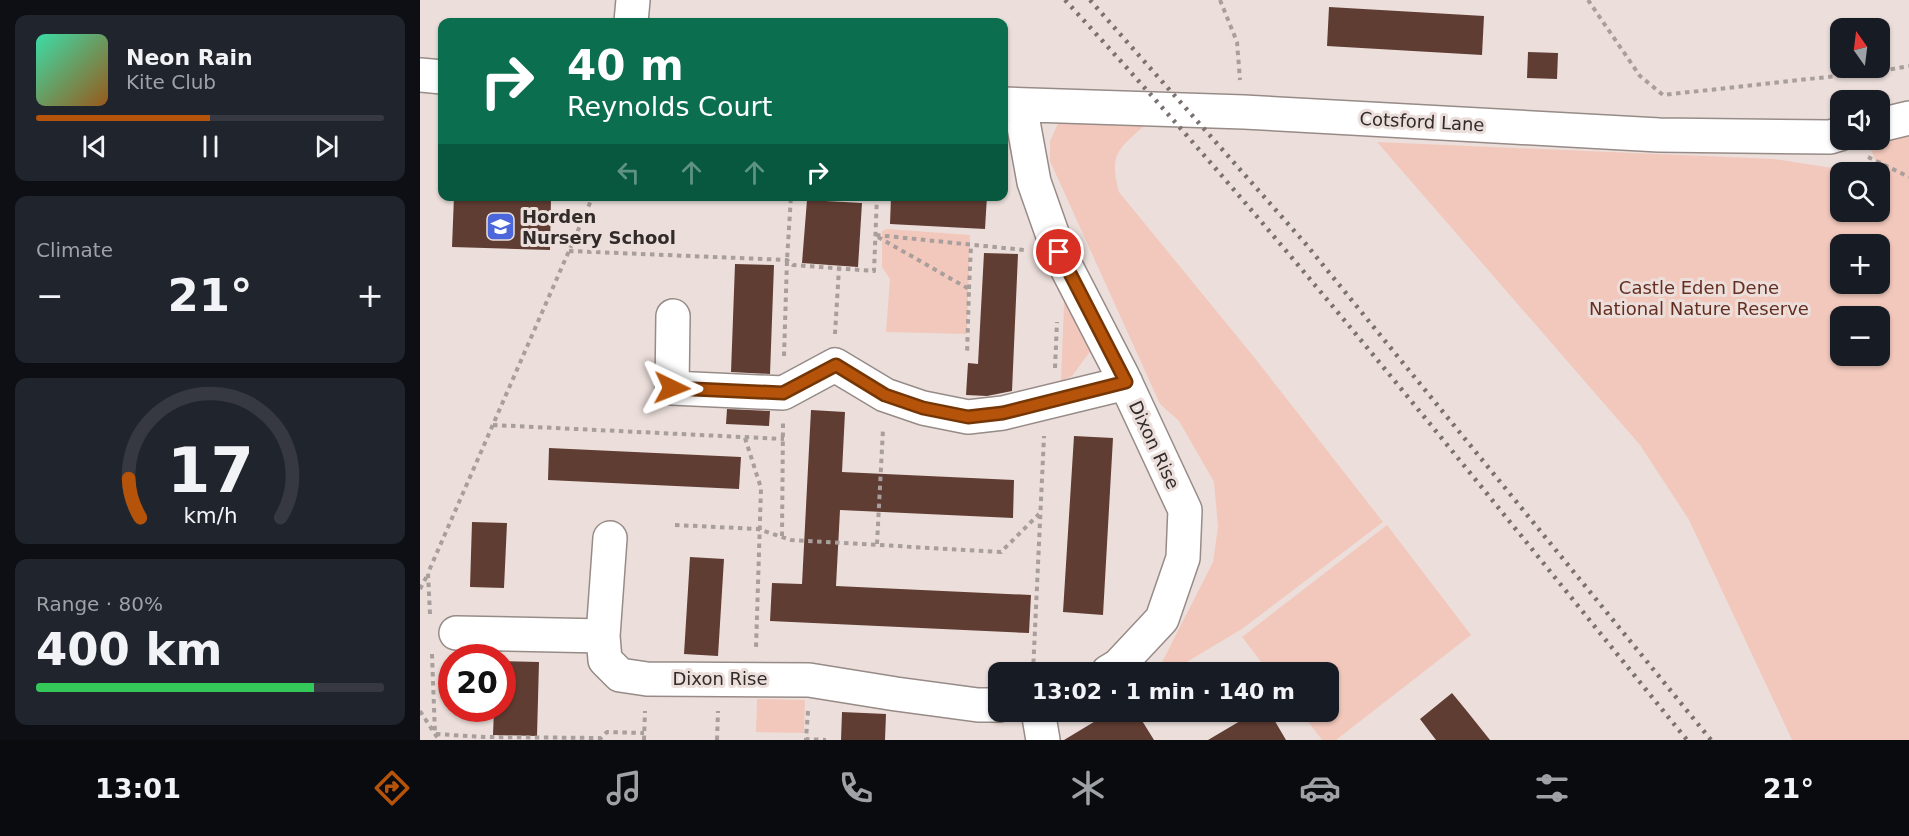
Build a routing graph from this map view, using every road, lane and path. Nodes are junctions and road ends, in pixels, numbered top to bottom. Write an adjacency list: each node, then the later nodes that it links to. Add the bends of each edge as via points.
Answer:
1 (633, 0): 4 (street)
2 (1220, 0): 5 (path)
3 (1588, 0): 6 (path, via 1640,76 1663,95)
4 (631, 18)
5 (1236, 42)
6 (1909, 66)
7 (420, 75): 8 (street)
8 (438, 77)
9 (1012, 105): 12 (street, Cotsford Lane, via 1244,112 1659,135); 18 (street, Dixon Rise)
10 (1909, 118): 11 (street)
11 (1890, 123)
12 (1830, 137)
13 (591, 201): 17 (path)
14 (877, 201): 15 (path)
15 (876, 235): 16 (path); 19 (path, via 874,271); 20 (path)
16 (971, 246): 18 (path); 20 (path)
17 (569, 251): 19 (path, via 787,260 793,265); 28 (path)
18 (1059, 252): 25 (street, Dixon Rise)
19 (839, 268): 24 (path, via 834,323)
20 (969, 289): 23 (path)
21 (673, 315): 24 (street, via 672,388 783,393)
22 (1057, 321): 27 (path)
23 (967, 355)
24 (836, 365): 26 (street)
25 (1126, 382): 27 (street); 41 (street, Dixon Rise, via 1185,510 1183,558 1162,618)
26 (885, 395): 27 (street, via 968,417); 35 (path)
27 (1050, 401): 31 (path)
28 (493, 425): 29 (path); 36 (path)
29 (745, 438): 30 (path); 33 (path, via 760,488)
30 (784, 439)
31 (1039, 514): 35 (path, via 1002,552); 40 (path)
32 (675, 525): 33 (path)
33 (758, 529): 35 (path, via 791,540); 42 (path)
34 (610, 538): 39 (street, Dixon Rise)
35 (878, 544)
36 (428, 573): 37 (path); 38 (path)
37 (420, 589)
38 (439, 634): 39 (street); 48 (path)
39 (603, 636): 42 (street, Dixon Rise, via 605,660 620,675)
40 (1033, 662)
41 (1122, 662)
42 (755, 680): 43 (street, Dixon Rise)
43 (809, 680): 44 (street, Dixon Rise); 50 (path, via 806,739)
44 (988, 705)
45 (420, 711): 48 (path)
46 (1040, 722): 51 (street)
47 (644, 733): 48 (path, via 607,732 601,738)
48 (435, 734): 49 (path)
49 (439, 740)
50 (826, 740)
51 (1043, 740)

